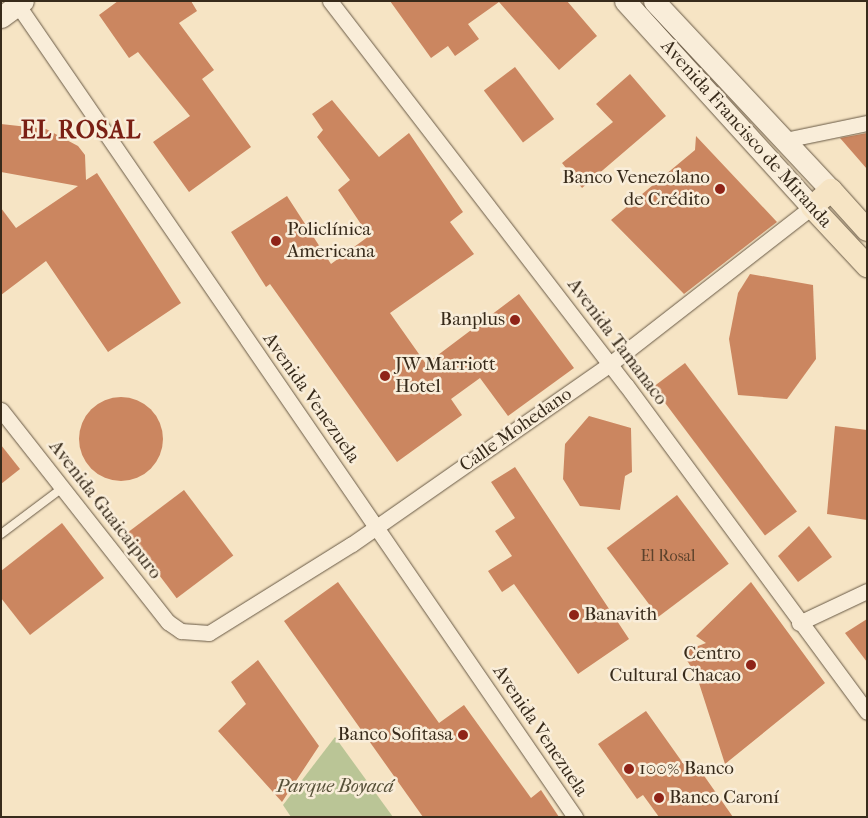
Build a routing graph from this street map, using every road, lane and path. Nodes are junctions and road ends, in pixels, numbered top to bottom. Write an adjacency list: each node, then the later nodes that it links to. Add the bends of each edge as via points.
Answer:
1 (330, 1): 11 (street, Avenida Tamanaco)
2 (625, 1): 8 (main road, Avenida Francisco de Miranda)
3 (654, 1): 6 (main road, Avenida Francisco de Miranda)
4 (14, 6): 14 (street, Avenida Venezuela)
5 (867, 123): 6 (street)
6 (785, 140): 7 (main road, Avenida Francisco de Miranda)
7 (831, 190): 8 (main road, Calle Mohedano); 9 (main road, Avenida Francisco de Miranda)
8 (812, 207): 10 (main road, Avenida Francisco de Miranda); 11 (street, Calle Mohedano)
9 (867, 230)
10 (867, 266)
11 (610, 364): 14 (street, Calle Mohedano); 17 (street, Avenida Tamanaco)
12 (1, 410): 13 (street, Avenida Guaicaipuro)
13 (61, 489): 15 (lane); 18 (street, Avenida Guaicaipuro, via 168,622)
14 (376, 528): 18 (street, Calle Mohedano, via 209,633); 20 (street, Avenida Venezuela)
15 (1, 534)
16 (867, 591): 17 (street)
17 (799, 623): 19 (street, Avenida Tamanaco)
18 (181, 631)
19 (867, 712)
20 (575, 817)

